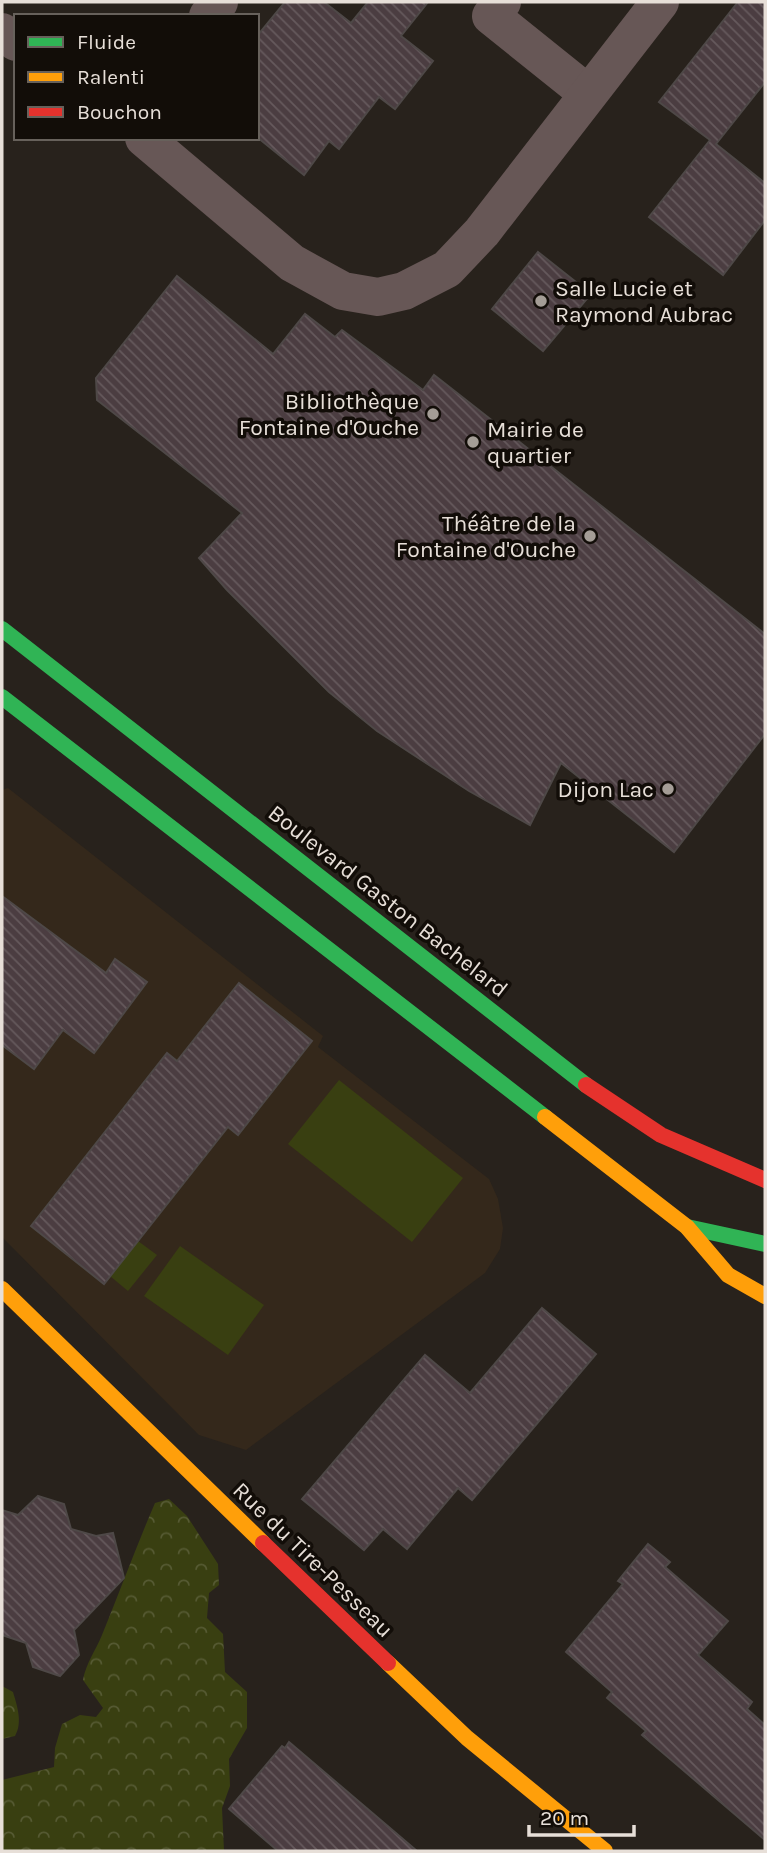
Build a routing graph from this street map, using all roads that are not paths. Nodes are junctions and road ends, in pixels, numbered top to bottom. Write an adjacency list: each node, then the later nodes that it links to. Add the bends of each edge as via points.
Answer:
1 (502, 2): 3 (street, via 491,16)
2 (660, 2): 3 (street)
3 (587, 93): 4 (street, via 482,232 447,269 404,291 378,297 343,291 292,263)
4 (146, 140)
5 (2, 629): 7 (street, Boulevard Gaston Bachelard, via 608,1102 661,1135)
6 (2, 697): 8 (street)
7 (765, 1180)
8 (687, 1227): 9 (street); 11 (street, via 728,1275)
9 (765, 1244)
10 (2, 1289): 12 (street, Rue du Tire-Pesseau, via 467,1738)
11 (765, 1296)
12 (605, 1851)

